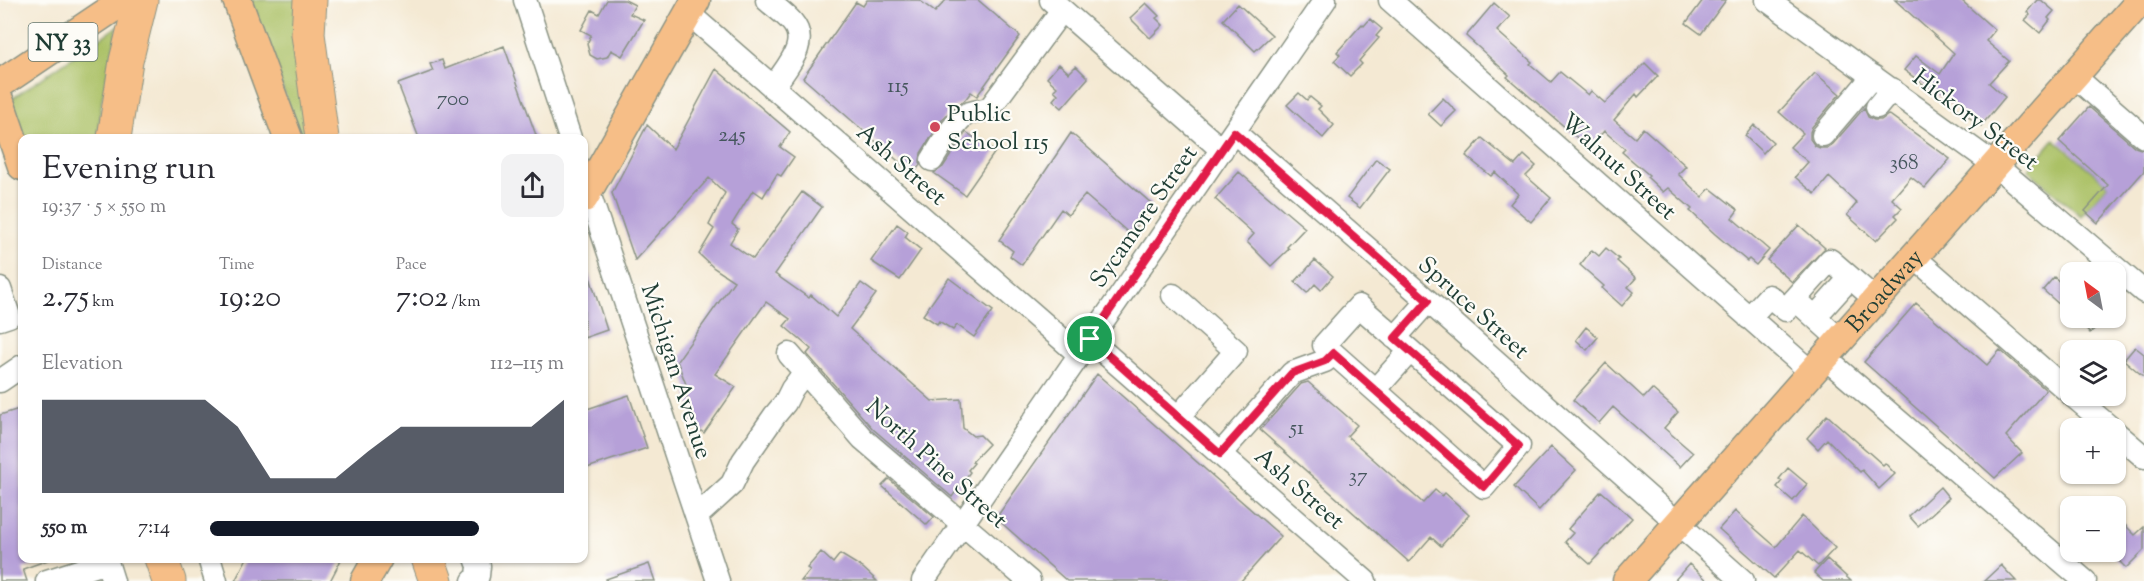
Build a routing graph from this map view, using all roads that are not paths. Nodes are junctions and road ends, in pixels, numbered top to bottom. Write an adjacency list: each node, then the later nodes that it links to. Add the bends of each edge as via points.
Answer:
1 (125, 0): 15 (main road, NY 33)
2 (141, 0): 20 (highway)
3 (237, 0): 21 (main road)
4 (310, 0): 22 (highway, via 308,34)
5 (525, 0): 23 (street)
6 (767, 0): 16 (street, via 792,21 800,45)
7 (1325, 0): 26 (street, Sycamore Street)
8 (1390, 0): 41 (street, Walnut Street)
9 (1767, 0): 13 (street, Hickory Street)
10 (2141, 0): 14 (main road, Broadway)
11 (1056, 5): 26 (street, Spruce Street); 28 (street, via 990,108 960,120)
12 (692, 7): 16 (street, Ash Street); 30 (main road)
13 (1873, 76): 17 (street, Hickory Street); 24 (street)
14 (2074, 76): 25 (street); 29 (main road, Broadway)
15 (0, 84)
16 (773, 88): 44 (street, Ash Street)
17 (1892, 89): 19 (street); 29 (street, Hickory Street)
18 (0, 102): 27 (main road)
19 (1877, 107)
20 (115, 134)
21 (287, 134)
22 (321, 134)
23 (569, 134)
24 (1823, 135)
25 (2144, 137)
26 (1228, 141): 39 (street, Spruce Street); 44 (street, Sycamore Street)
27 (18, 154)
28 (932, 160)
29 (1995, 165): 32 (main road, Broadway); 35 (street, Hickory Street)
30 (588, 184)
31 (588, 198): 61 (street, Michigan Avenue)
32 (1914, 257): 38 (main road, Broadway); 51 (street)
33 (1850, 278): 37 (street, via 1830,260); 38 (street); 40 (street)
34 (0, 289): 42 (street, via 9,316)
35 (2144, 292)
36 (1173, 295): 56 (street, via 1236,351)
37 (1795, 299): 40 (street); 41 (street, via 1786,310 1769,296)
38 (1876, 300): 47 (main road, Broadway)
39 (1428, 301): 43 (street); 63 (street, Spruce Street)
40 (1815, 316): 47 (street)
41 (1749, 318): 47 (street, Walnut Street)
42 (0, 319)
43 (1402, 344): 45 (street, via 1359,306 1324,345); 52 (street); 52 (street, via 1519,446 1484,487)
44 (1085, 347): 56 (street, Ash Street); 62 (street, Sycamore Street)
45 (1333, 353): 52 (street); 59 (street, via 1325,361 1292,373)
46 (789, 354): 49 (street, North Pine Street)
47 (1826, 357): 63 (main road, Broadway); 84 (street, Walnut Street)
48 (18, 369): 50 (street)
49 (805, 372): 53 (street, North Pine Street); 54 (street)
50 (0, 381)
51 (2060, 385)
52 (1375, 390)
53 (829, 400): 54 (street); 62 (street, North Pine Street, via 863,438)
54 (785, 404): 61 (street, via 743,461 732,484)
55 (2085, 406): 57 (street)
56 (1179, 417): 59 (street, Ash Street)
57 (2099, 418)
58 (2126, 441): 60 (street)
59 (1220, 454): 81 (street, Ash Street)
60 (2144, 457)
61 (697, 516): 78 (street, Michigan Avenue)
62 (963, 523): 79 (street, Sycamore Street); 80 (street, North Pine Street)
63 (1678, 523): 82 (main road, Broadway); 83 (street, Spruce Street)
64 (104, 563): 71 (street)
65 (107, 563): 72 (street)
66 (163, 563): 73 (highway)
67 (211, 563): 74 (street)
68 (375, 563): 75 (main road)
69 (430, 563): 76 (highway)
70 (478, 563): 77 (street, via 478,576)
71 (47, 581)
72 (113, 581)
73 (169, 581)
74 (216, 581)
75 (365, 581)
76 (436, 581)
77 (473, 581)
78 (718, 581)
79 (923, 581)
80 (1029, 581)
81 (1365, 581)
82 (1627, 581)
83 (1743, 581)
84 (2085, 581)

